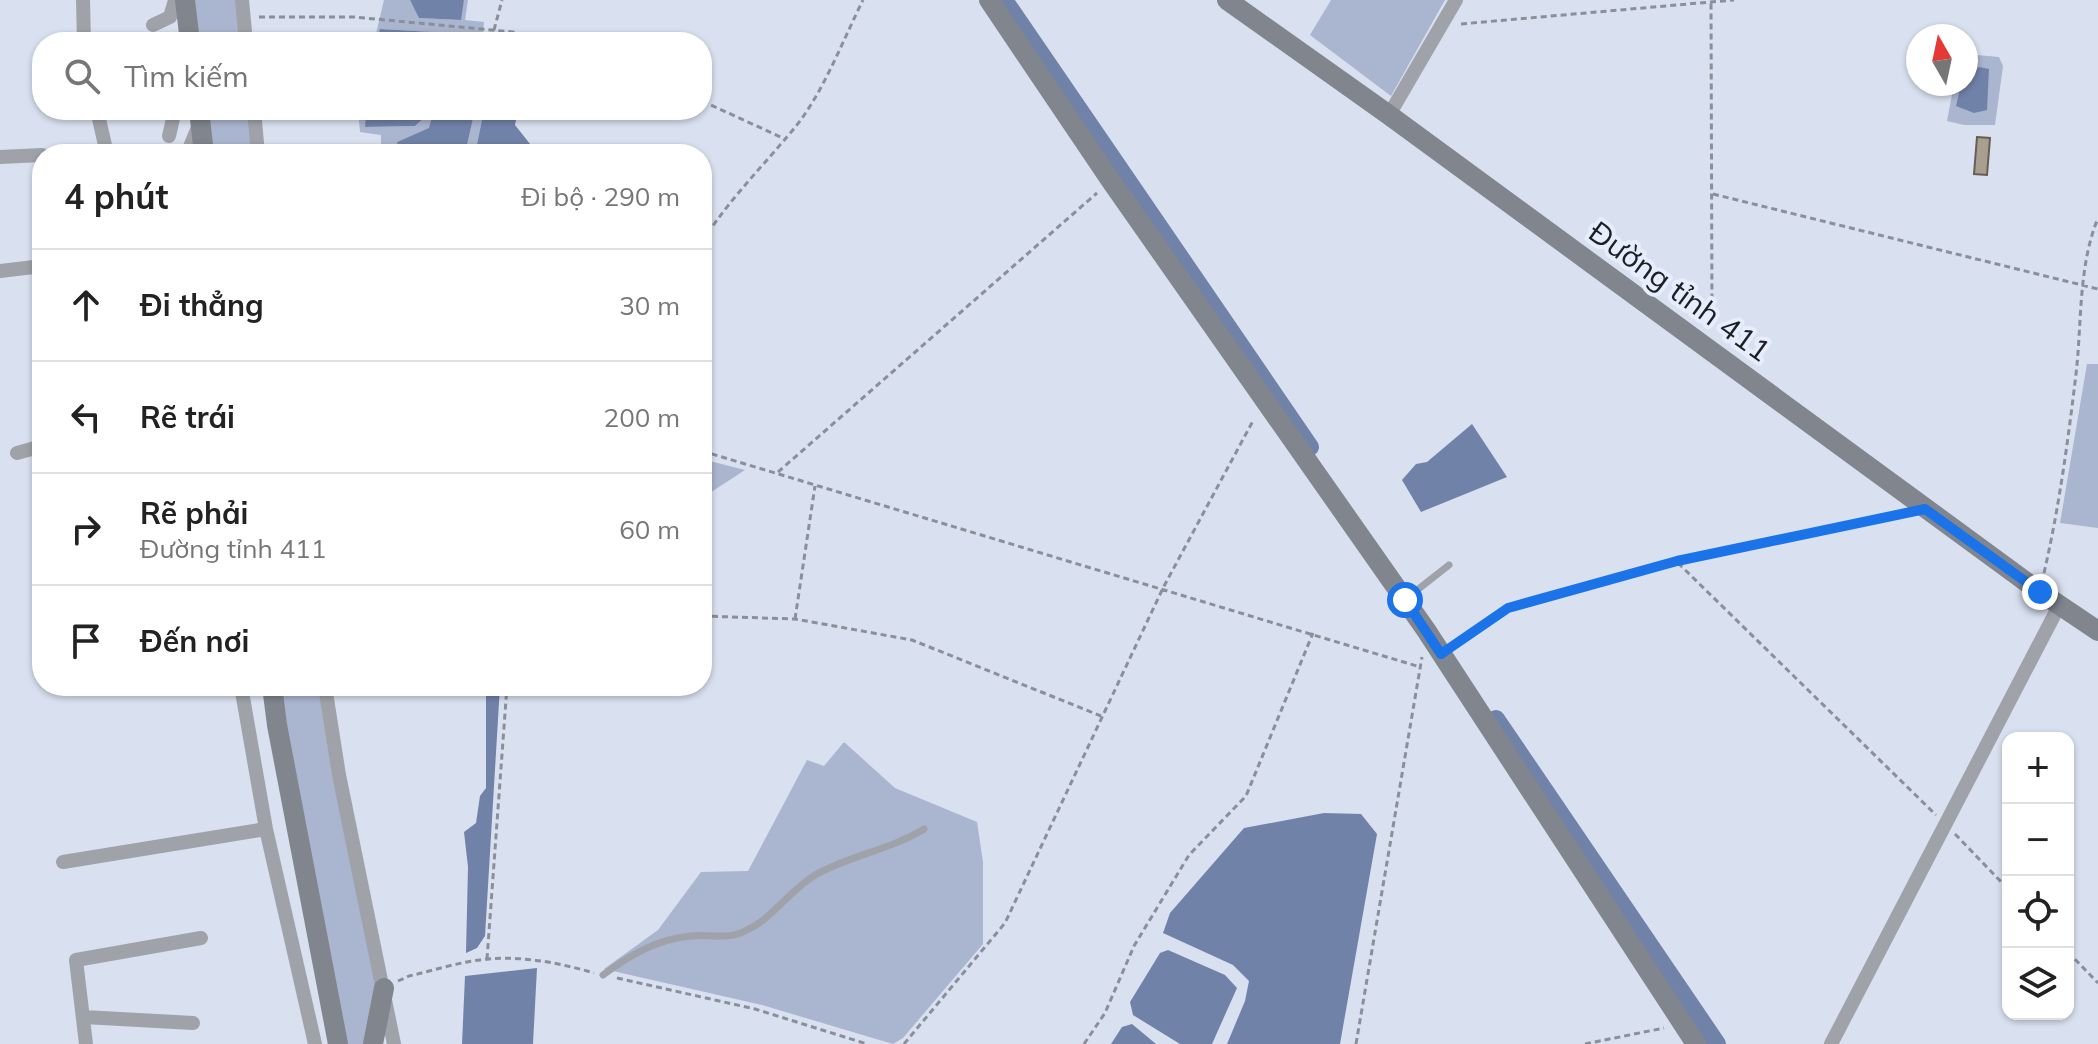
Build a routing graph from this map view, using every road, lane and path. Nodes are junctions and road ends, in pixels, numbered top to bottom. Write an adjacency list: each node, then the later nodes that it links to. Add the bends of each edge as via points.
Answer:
1 (83, 0): 16 (street)
2 (175, 0): 13 (street, via 170,17)
3 (185, 0): 17 (main road)
4 (242, 0): 12 (street)
5 (502, 0): 15 (path)
6 (863, 0): 28 (path, via 811,104)
7 (989, 0): 35 (main road)
8 (1227, 0): 21 (main road, Đường tỉnh 411)
9 (1456, 0): 14 (street)
10 (1734, 0): 11 (path)
11 (1711, 2): 14 (path); 36 (path)
12 (244, 17): 15 (path, via 354,17); 18 (street)
13 (153, 25)
14 (1441, 26): 21 (street)
15 (494, 30): 19 (path)
16 (84, 32)
17 (189, 32)
18 (245, 32)
19 (513, 32)
20 (712, 106): 28 (path)
21 (1389, 115): 43 (main road, Đường tỉnh 411)
22 (99, 120): 29 (street)
23 (173, 120): 27 (street)
24 (198, 120): 30 (street)
25 (201, 120): 31 (main road)
26 (255, 120): 32 (street)
27 (169, 136)
28 (785, 139): 38 (path)
29 (105, 144)
30 (190, 144)
31 (203, 144)
32 (257, 144)
33 (32, 155): 34 (street)
34 (0, 157)
35 (1111, 181): 44 (main road); 48 (path)
36 (1713, 194): 41 (path); 43 (path, via 1712,322)
37 (2098, 218): 41 (path)
38 (712, 229)
39 (32, 267): 40 (street)
40 (0, 271)
41 (2083, 286): 42 (path); 54 (path, via 2056,519)
42 (2098, 289)
43 (1701, 344): 50 (main road, Đường tỉnh 411)
44 (1265, 400): 53 (path); 55 (main road)
45 (32, 449): 46 (street)
46 (17, 453)
47 (712, 454): 48 (path)
48 (778, 472): 49 (path)
49 (815, 486): 53 (path); 58 (path)
50 (1925, 509): 51 (path); 54 (main road, Đường tỉnh 411)
51 (1677, 561): 62 (path, via 1508,608); 69 (path)
52 (1449, 565): 55 (lane)
53 (1163, 588): 61 (path); 68 (path)
54 (2040, 592): 56 (main road, Đường tỉnh 411)
55 (1405, 599): 59 (main road)
56 (2060, 604): 60 (main road, Đường tỉnh 411); 69 (street)
57 (712, 616): 58 (path)
58 (795, 619): 68 (path, via 912,640)
59 (1426, 630): 62 (main road); 63 (path)
60 (2098, 631)
61 (1313, 633): 63 (path); 90 (path, via 1246,796 1189,855)
62 (1441, 654): 82 (main road)
63 (1420, 667): 91 (path)
64 (243, 696): 70 (street)
65 (273, 696): 85 (main road)
66 (327, 696): 79 (street)
67 (506, 696): 76 (path)
68 (1102, 717): 89 (path, via 1005,923)
69 (1947, 825): 73 (path); 94 (street)
70 (266, 829): 72 (street); 84 (street)
71 (924, 829): 77 (lane, via 904,842 815,875 746,931 658,943 631,954)
72 (63, 862)
73 (2002, 883)
74 (201, 938): 80 (street, via 76,960)
75 (2074, 958): 78 (path)
76 (487, 959): 77 (path, via 562,964); 79 (path, via 409,976)
77 (603, 975): 88 (path, via 755,1009)
78 (2098, 983)
79 (384, 988): 86 (main road); 87 (street)
80 (84, 1017): 81 (street); 83 (street)
81 (193, 1023)
82 (1683, 1024): 92 (path); 93 (main road)
83 (86, 1044)
84 (315, 1044)
85 (338, 1044)
86 (373, 1044)
87 (394, 1044)
88 (867, 1044)
89 (904, 1044)
90 (1084, 1044)
91 (1356, 1044)
92 (1585, 1044)
93 (1696, 1044)
94 (1831, 1044)

